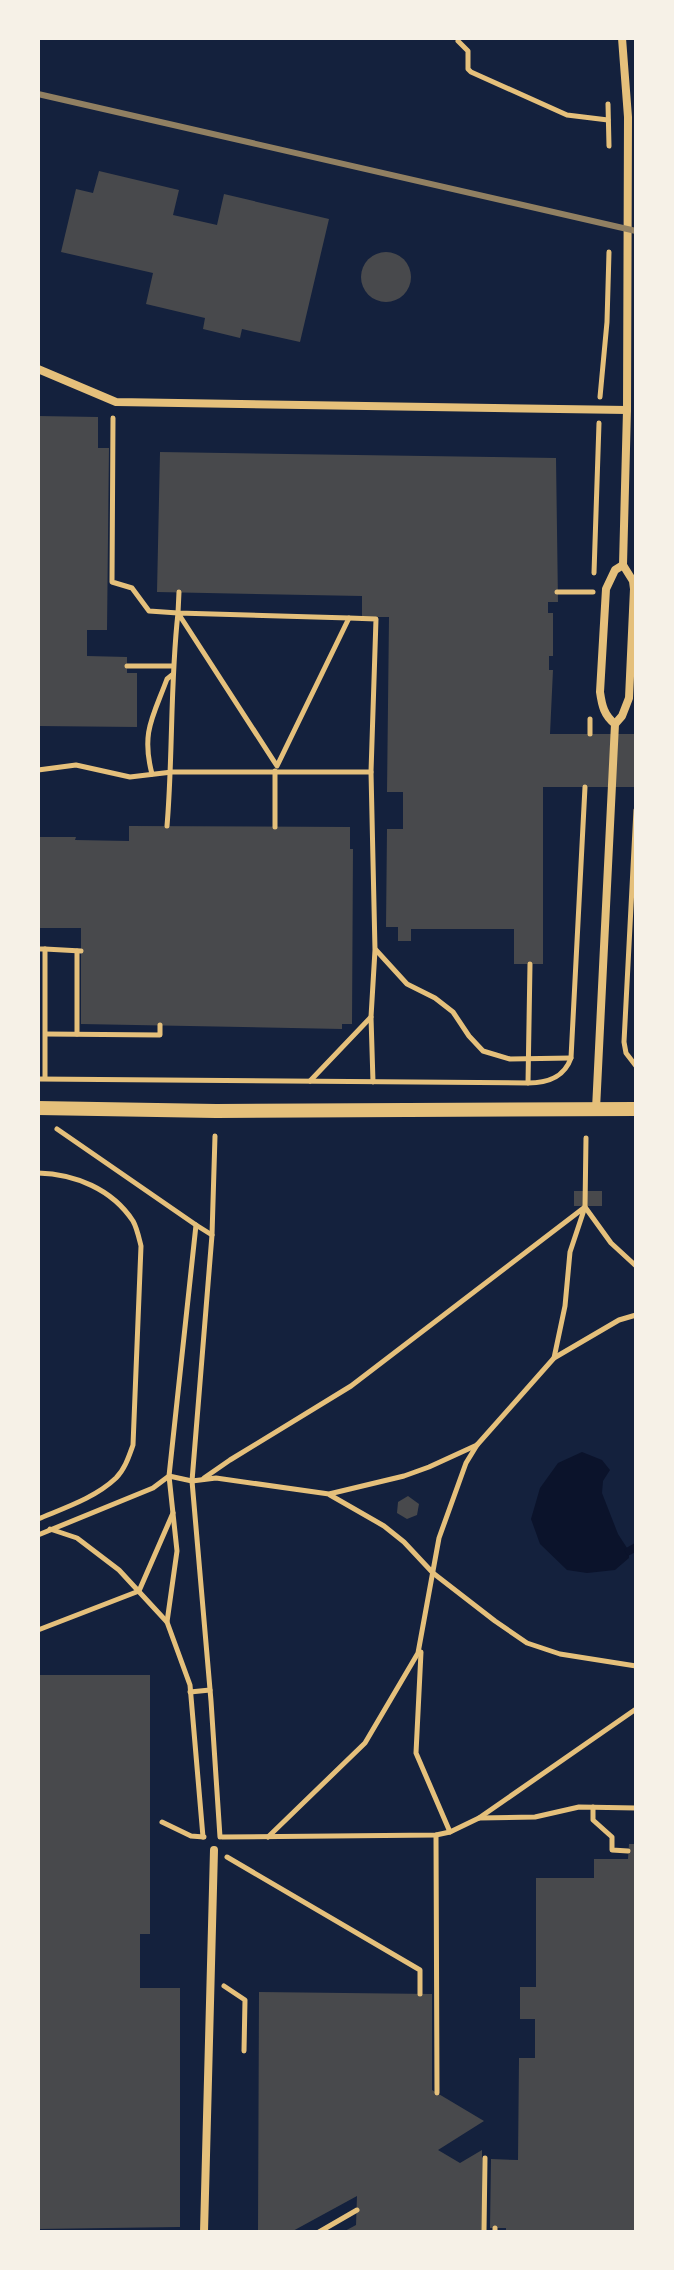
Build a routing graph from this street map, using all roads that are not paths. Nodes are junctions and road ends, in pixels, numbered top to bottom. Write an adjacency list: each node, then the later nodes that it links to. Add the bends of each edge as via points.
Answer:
1 (622, 38): 2 (street)
2 (632, 118): 4 (street)
3 (38, 369): 4 (street, via 116,402)
4 (627, 410): 5 (street)
5 (623, 565): 6 (street, via 634,589 629,698); 6 (street, via 606,589 600,692 607,717)
6 (615, 724): 8 (street)
7 (38, 1108): 8 (street)
8 (596, 1109): 9 (street)
9 (636, 1109)
10 (214, 1850): 11 (street)
11 (204, 2232)

